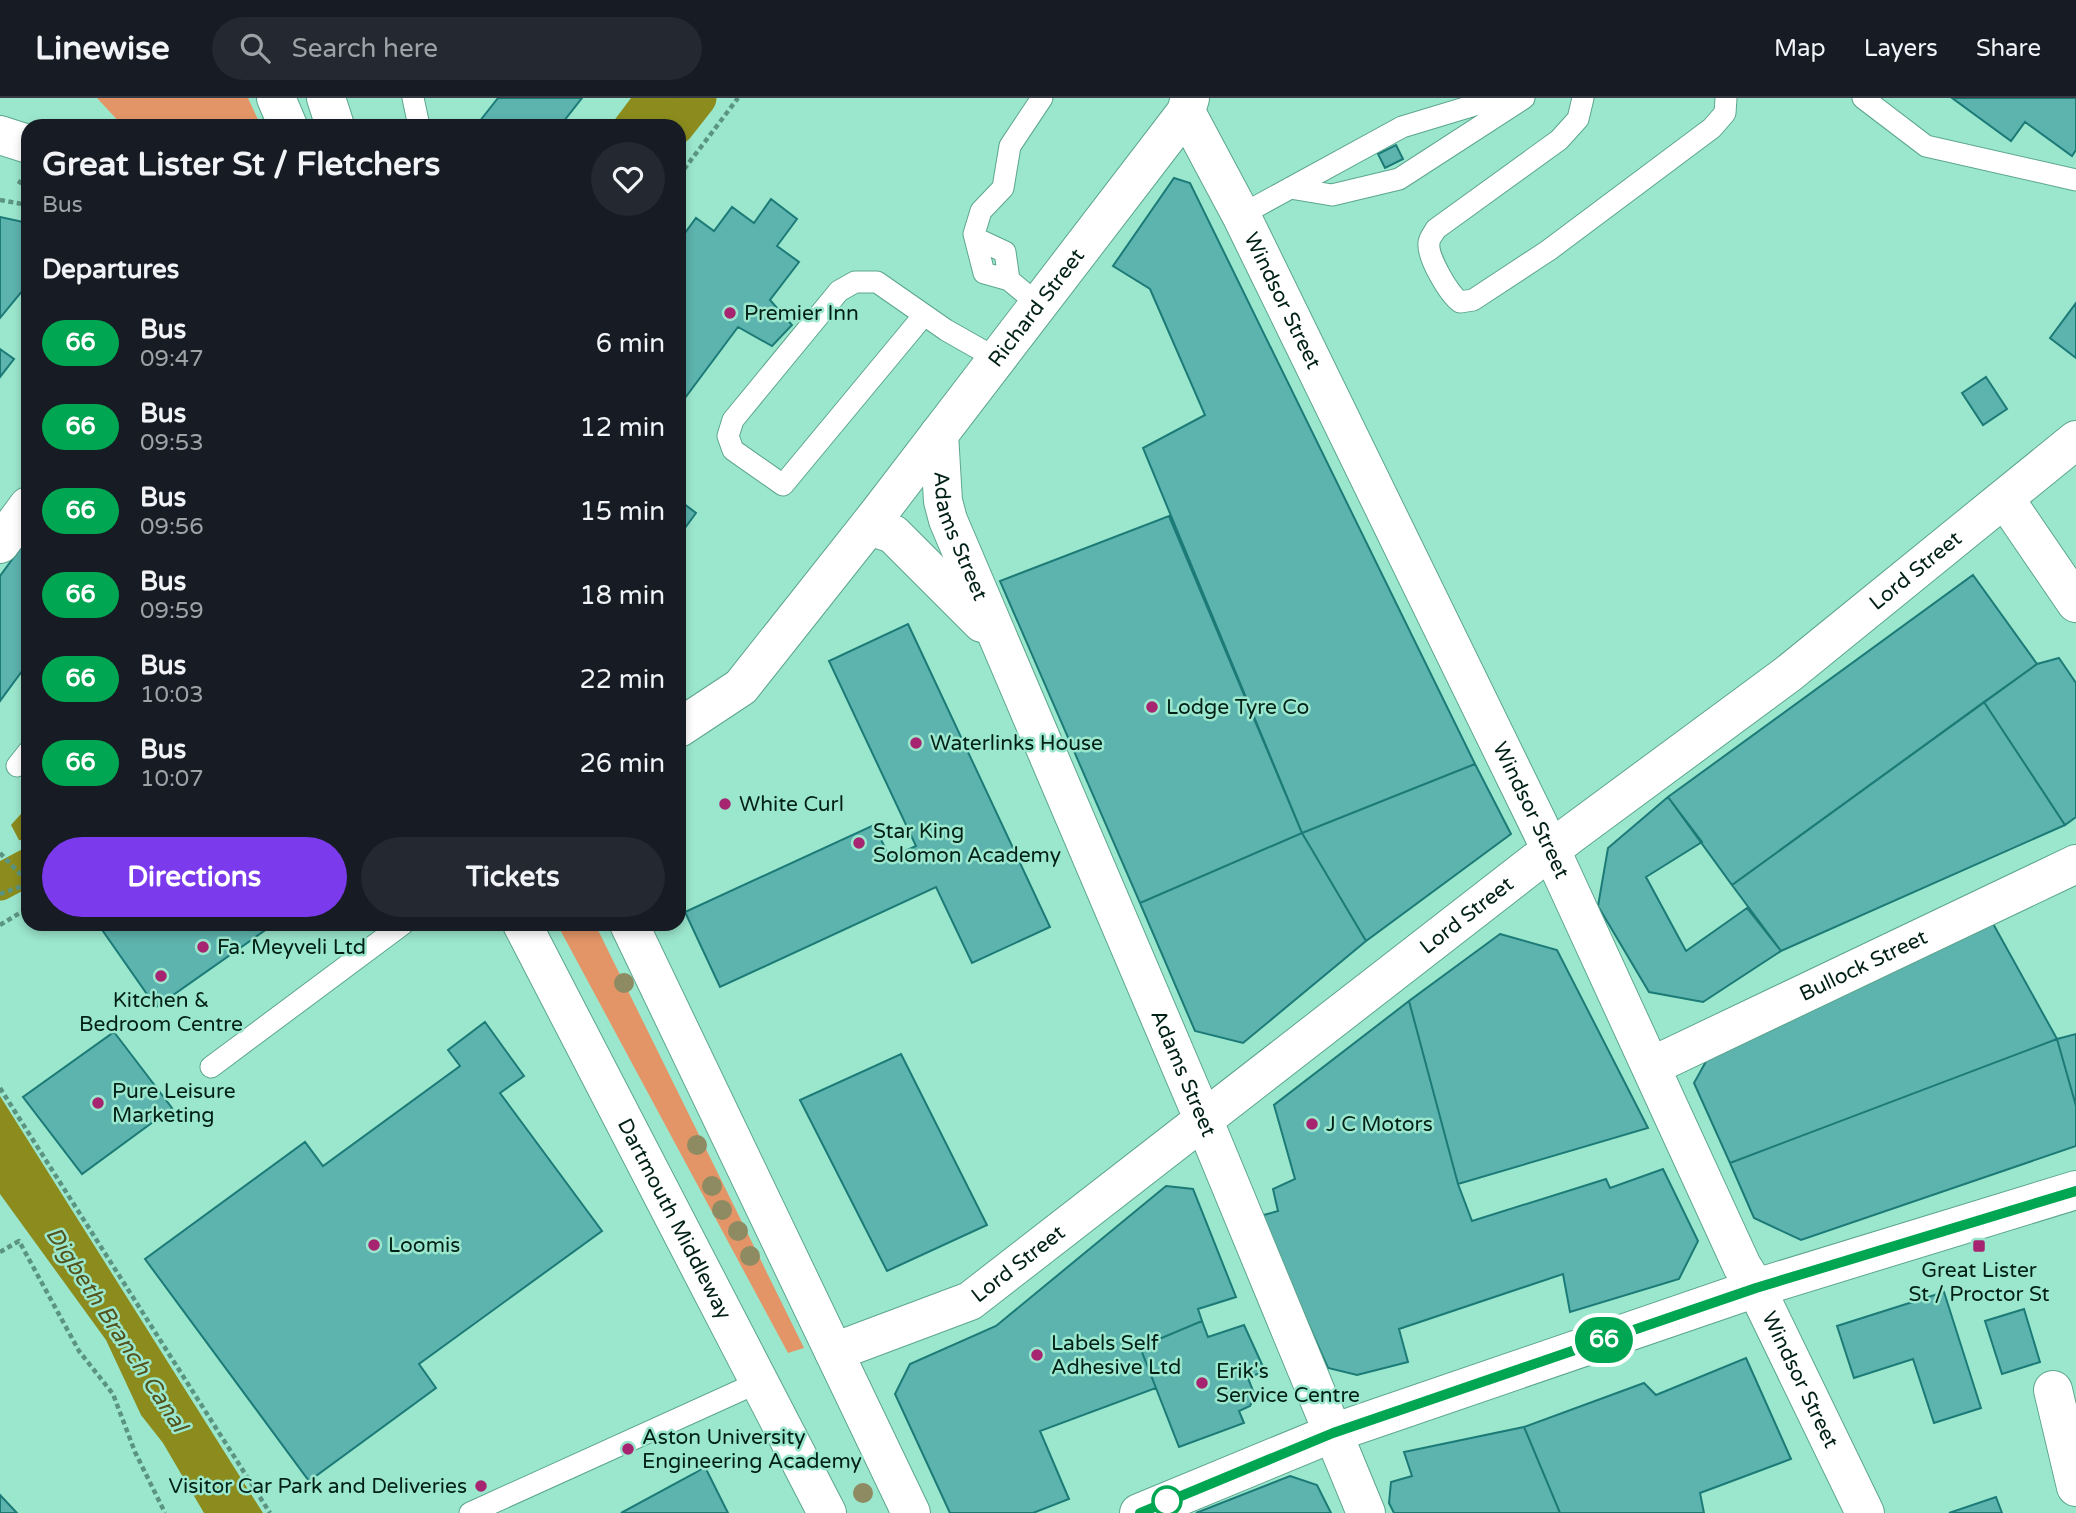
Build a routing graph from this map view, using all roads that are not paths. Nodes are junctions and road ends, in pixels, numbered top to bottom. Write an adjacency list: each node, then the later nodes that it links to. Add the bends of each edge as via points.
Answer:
1 (276, 98): 11 (main road)
2 (326, 98): 12 (main road)
3 (413, 98): 13 (lane)
4 (1042, 98): 19 (lane, via 1010,146 1003,188 981,211 975,238 1005,253 1009,281)
5 (1498, 98): 17 (lane, via 1402,127)
6 (1524, 98): 17 (lane, via 1399,179 1332,195)
7 (1583, 98): 8 (lane, via 1578,119 1559,140 1436,229 1429,253 1451,296 1460,302 1473,300 1549,250 1712,128 1725,113)
8 (1726, 98)
9 (1863, 98): 16 (lane, via 1926,146)
10 (1188, 105): 18 (main road, Windsor Street); 19 (main road, Richard Street)
11 (285, 119)
12 (333, 119)
13 (418, 119)
14 (0, 135): 15 (main road)
15 (21, 142)
16 (2076, 180)
17 (1290, 188): 18 (lane)
18 (1241, 215): 32 (main road, Windsor Street)
19 (1038, 304): 21 (main road, Richard Street)
20 (923, 315): 20 (lane, via 783,485 733,450 728,436 733,420 839,291 855,282 877,282); 21 (lane)
21 (997, 359): 22 (main road, Richard Street)
22 (939, 434): 25 (main road, Adams Street); 27 (main road, Richard Street)
23 (2076, 440): 24 (main road, Lord Street)
24 (2005, 499): 29 (main road); 32 (main road, Lord Street, via 1788,674)
25 (943, 501): 27 (main road); 30 (main road, Adams Street)
26 (21, 516): 28 (main road)
27 (874, 520): 30 (main road, Adams Street); 31 (main road, Richard Street, via 741,687)
28 (0, 544)
29 (2076, 603)
30 (994, 634): 39 (main road, Adams Street)
31 (686, 723)
32 (1551, 850): 37 (main road, Windsor Street); 39 (main road, Lord Street)
33 (2076, 864): 37 (main road, Bullock Street)
34 (394, 931): 38 (lane)
35 (526, 931): 43 (main road, Dartmouth Middleway)
36 (632, 931): 42 (main road)
37 (1653, 1066): 41 (main road, Windsor Street)
38 (211, 1067)
39 (1204, 1121): 42 (main road, Lord Street, via 970,1301); 45 (main road, Adams Street)
40 (2076, 1191): 41 (main road)
41 (1756, 1288): 45 (main road); 52 (main road, Windsor Street)
42 (834, 1352): 49 (main road)
43 (759, 1382): 47 (lane); 48 (main road, Dartmouth Middleway)
44 (2053, 1390): 46 (main road)
45 (1333, 1433): 50 (main road); 51 (main road, Adams Street)
46 (2074, 1475)
47 (470, 1513)
48 (827, 1513)
49 (911, 1513)
50 (1139, 1513)
51 (1366, 1513)
52 (1865, 1513)

